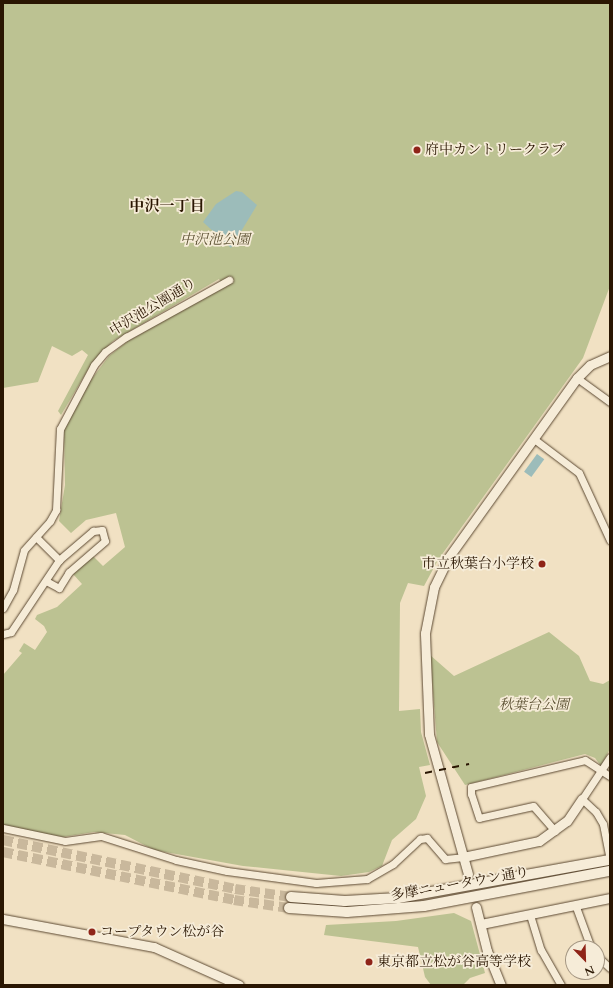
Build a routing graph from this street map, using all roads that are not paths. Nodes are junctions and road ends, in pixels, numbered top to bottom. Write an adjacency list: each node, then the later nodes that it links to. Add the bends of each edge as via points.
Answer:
1 (229, 280): 6 (street, 中沢池公園通り, via 126,337 105,352 94,365 60,429 56,510)
2 (610, 356): 3 (street, via 590,365)
3 (577, 378): 4 (street); 5 (street)
4 (610, 402)
5 (534, 439): 7 (street, via 579,473); 18 (street, via 448,558 437,578 428,609 426,633 429,734)
6 (36, 537): 8 (street); 10 (street, 中沢池公園通り, via 24,550 13,590)
7 (610, 540)
8 (59, 560): 9 (street); 9 (street, via 93,531 102,530 105,541 69,572 59,588)
9 (46, 581): 11 (street, via 11,632)
10 (3, 608)
11 (3, 634)
12 (610, 757): 13 (street)
13 (601, 770): 14 (street); 15 (street); 17 (street, via 582,760 471,787 479,818 532,806)
14 (610, 776)
15 (582, 799): 17 (street, via 567,821); 19 (street, via 596,812 603,824)
16 (3, 828): 18 (street, via 65,841 101,836 176,860 234,872 316,883 367,879 390,867 420,839 427,838 445,859)
17 (555, 832): 18 (street, via 529,844)
18 (463, 857): 21 (street)
19 (610, 859): 22 (main road, 多摩ニュータウン通り, via 398,898 345,901)
20 (610, 871): 26 (main road, 多摩ニュータウン通り, via 424,906 347,912)
21 (468, 874)
22 (291, 897)
23 (610, 898): 24 (street)
24 (576, 906): 27 (street); 30 (street)
25 (476, 907): 29 (street)
26 (290, 908)
27 (530, 915): 29 (street); 33 (street, via 541,950)
28 (3, 918): 31 (street, via 154,947)
29 (481, 924): 32 (street, via 490,960)
30 (587, 940)
31 (240, 985)
32 (501, 985)
33 (561, 985)

